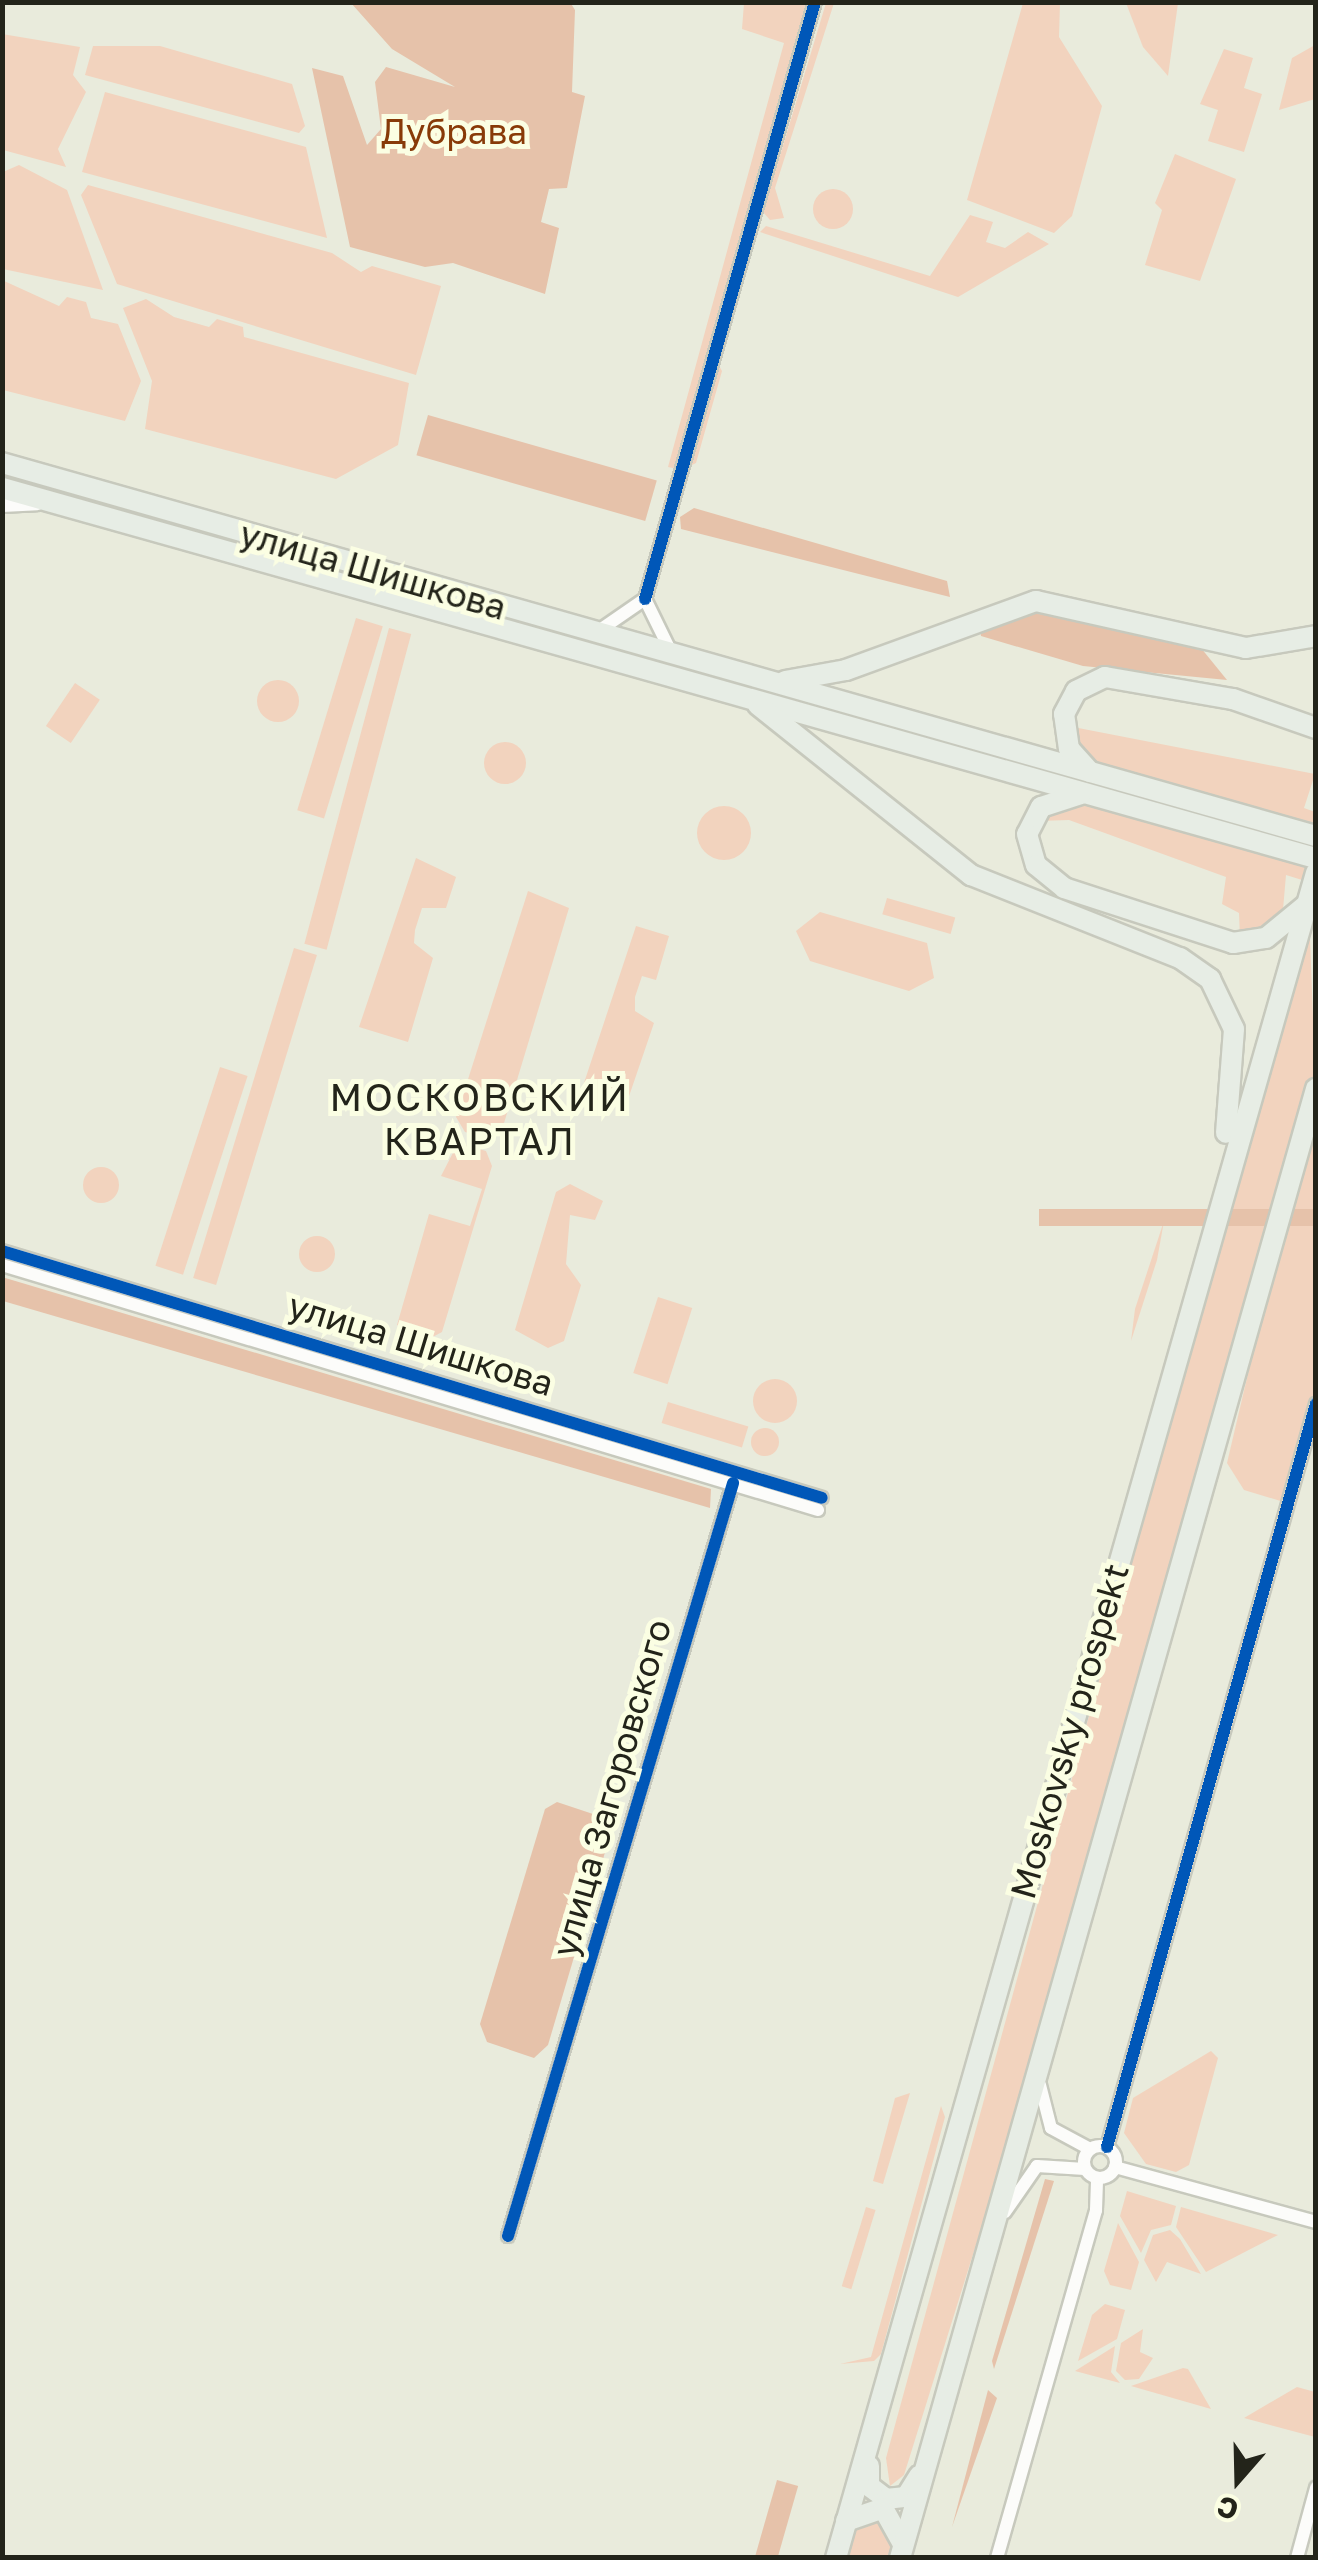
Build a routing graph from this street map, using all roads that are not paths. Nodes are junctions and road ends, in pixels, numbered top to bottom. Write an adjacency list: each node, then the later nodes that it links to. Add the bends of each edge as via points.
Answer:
1 (816, 2): 8 (street)
2 (2, 463): 6 (main road, улица Шишкова)
3 (2, 488): 4 (main road, улица Шишкова)
4 (42, 500): 5 (street); 6 (main road, улица Шишкова)
5 (2, 503)
6 (315, 564): 7 (main road, улица Шишкова)
7 (396, 586): 9 (main road, улица Шишкова); 13 (main road, улица Шишкова)
8 (645, 599): 9 (street); 11 (street, via 649,622)
9 (594, 632): 11 (main road, улица Шишкова)
10 (1316, 636): 12 (main road, via 1246,648 1036,601 846,670)
11 (675, 656): 12 (main road, улица Шишкова)
12 (770, 682): 15 (main road, улица Шишкова)
13 (743, 694): 15 (main road, улица Шишкова); 23 (main road, via 971,875 1180,958 1220,992 1237,1078)
14 (1316, 728): 15 (main road, via 1234,699 1105,677 1076,690 1064,714 1069,749)
15 (1088, 783): 16 (main road); 17 (main road); 19 (main road, via 1041,806 1027,834 1036,865 1064,888 1233,943 1266,938)
16 (1316, 836)
17 (1309, 856)
18 (1316, 873): 19 (main road)
19 (1306, 905): 23 (main road, Moskovsky prospekt)
20 (1316, 1089): 26 (main road, Moskovsky prospekt)
21 (2, 1251): 25 (street, улица Шишкова, via 820,1504)
22 (2, 1266): 25 (street, улица Шишкова)
23 (1199, 1272): 35 (main road, Moskovsky prospekt)
24 (1316, 1404): 27 (street)
25 (732, 1483): 34 (street, улица Загоровского)
26 (1040, 2085): 28 (street, via 1051,2128); 32 (main road, Moskovsky prospekt)
27 (1107, 2147): 28 (street); 29 (street)
28 (1090, 2148): 30 (street)
29 (1115, 2167): 31 (street); 33 (street)
30 (1085, 2169): 31 (street); 32 (street, via 1036,2166)
31 (1097, 2178): 41 (street, via 1096,2210)
32 (1004, 2214): 36 (main road, Moskovsky prospekt)
33 (1316, 2222)
34 (508, 2236)
35 (868, 2454): 36 (main road, via 869,2486 886,2499 906,2497); 38 (main road, Moskovsky prospekt)
36 (928, 2460): 39 (main road, Moskovsky prospekt)
37 (1316, 2488): 42 (street)
38 (846, 2521): 39 (main road, via 883,2508); 40 (main road, Moskovsky prospekt)
39 (902, 2552)
40 (836, 2558)
41 (996, 2558)
42 (1297, 2558)

